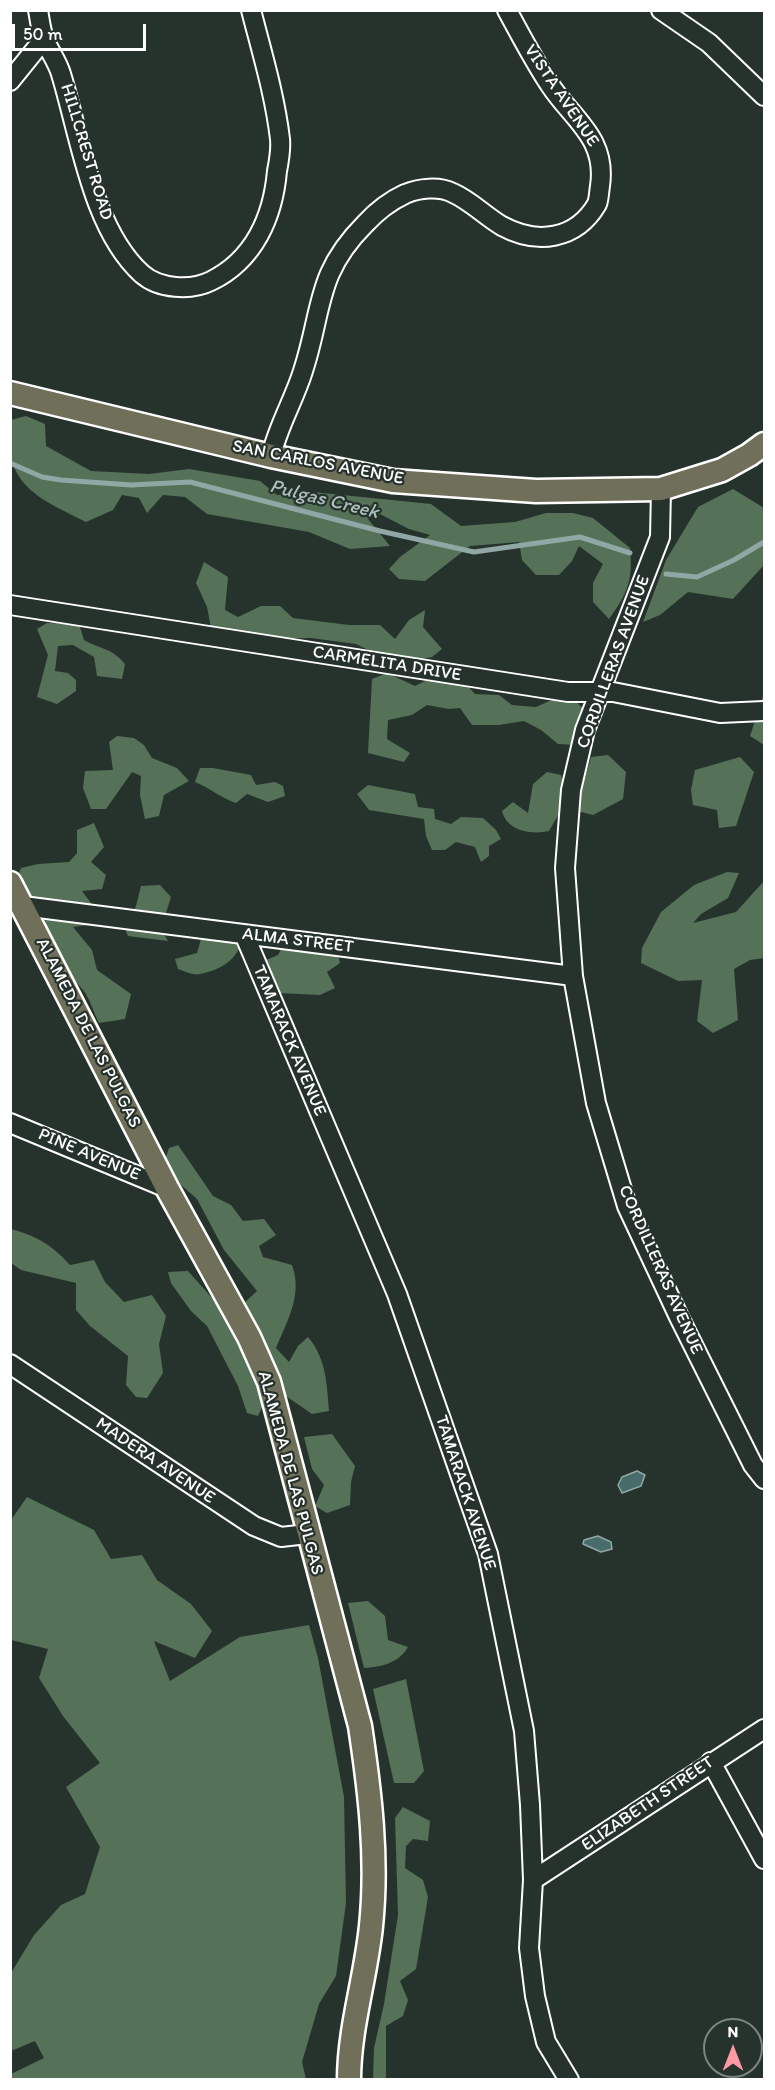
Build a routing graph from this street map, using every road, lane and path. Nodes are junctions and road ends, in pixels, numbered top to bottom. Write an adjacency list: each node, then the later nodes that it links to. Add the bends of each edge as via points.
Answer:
1 (38, 10): 5 (street, HILLCREST ROAD)
2 (251, 10): 5 (street, HILLCREST ROAD, via 274,102 280,142 277,180 268,219 251,250 229,272 203,285 172,288 143,276 120,248 93,188 60,71)
3 (507, 10): 10 (street, VISTA AVENUE, via 552,88 599,151 601,178 597,203 578,225 555,237 531,236 504,226 453,192 428,188 405,194 376,212 347,242 325,280 303,371)
4 (661, 10): 7 (street, via 709,44)
5 (44, 39): 6 (street)
6 (10, 81)
7 (765, 96)
8 (10, 393): 10 (main road, SAN CARLOS AVENUE)
9 (765, 444): 11 (main road, SAN CARLOS AVENUE, via 722,470)
10 (271, 456): 11 (main road, SAN CARLOS AVENUE, via 393,481 536,491)
11 (661, 489): 13 (street, CORDILLERAS AVENUE, via 660,537)
12 (10, 605): 13 (street, CARMELITA DRIVE, via 568,692)
13 (599, 692): 14 (street, CARMELITA DRIVE, via 720,712); 18 (street, CORDILLERAS AVENUE, via 585,730 571,790 566,868)
14 (765, 711)
15 (10, 884): 16 (main road, ALAMEDA DE LAS PULGAS)
16 (23, 906): 17 (street, ALMA STREET); 20 (main road, ALAMEDA DE LAS PULGAS)
17 (244, 934): 18 (street, ALMA STREET); 27 (street, TAMARACK AVENUE, via 397,1294 488,1554 524,1731)
18 (573, 976): 22 (street, CORDILLERAS AVENUE, via 596,1103 627,1206 694,1349 753,1465)
19 (10, 1123): 20 (street, PINE AVENUE)
20 (167, 1188): 23 (main road, ALAMEDA DE LAS PULGAS, via 249,1337 268,1382)
21 (10, 1364): 23 (street, MADERA AVENUE, via 254,1526 281,1537)
22 (765, 1479)
23 (307, 1534): 28 (main road, ALAMEDA DE LAS PULGAS, via 360,1726 373,1823 371,1926)
24 (765, 1729): 25 (street, ELIZABETH STREET)
25 (711, 1762): 26 (street); 27 (street, ELIZABETH STREET)
26 (765, 1859)
27 (533, 1880): 29 (street, TAMARACK AVENUE, via 529,1948 535,1996 546,2042)
28 (349, 2079)
29 (569, 2079)

